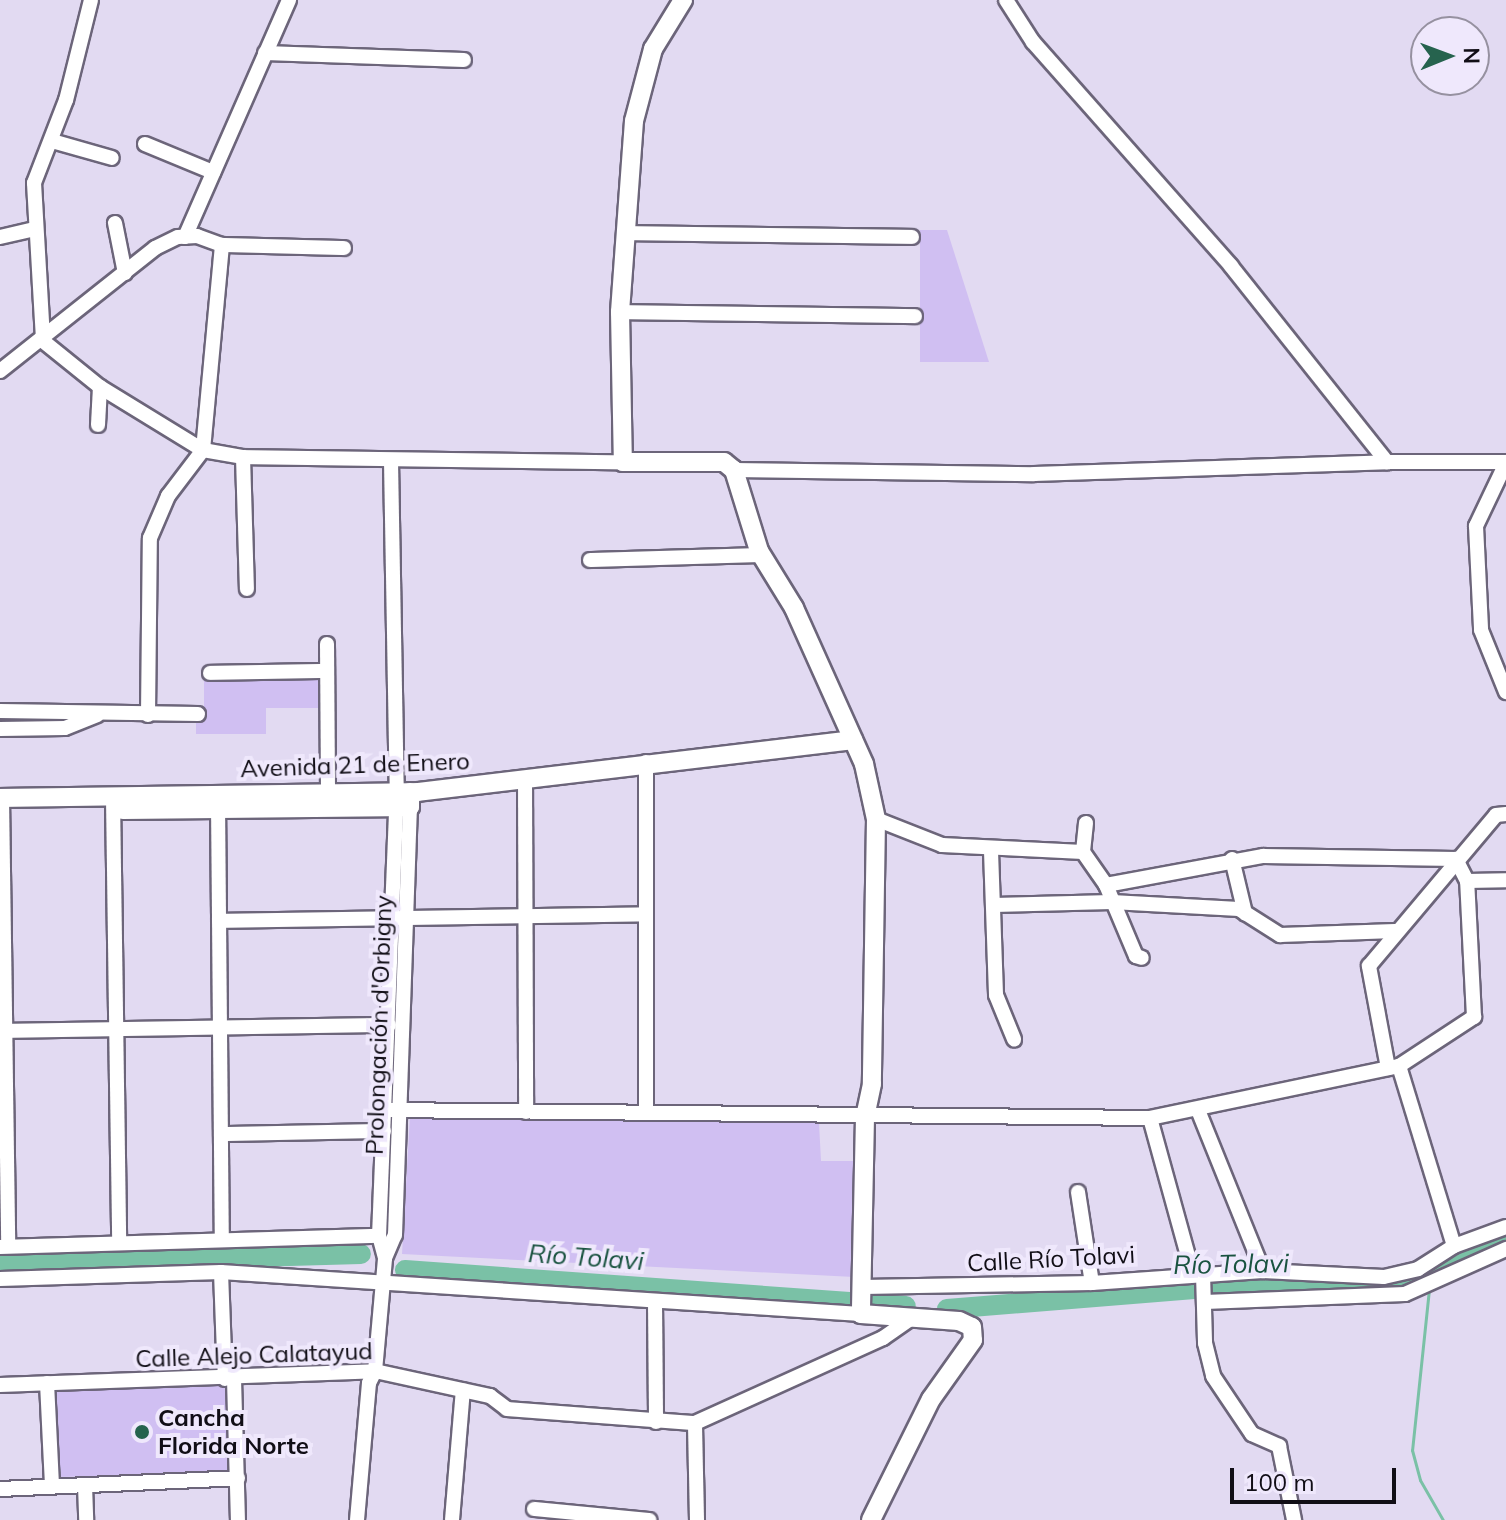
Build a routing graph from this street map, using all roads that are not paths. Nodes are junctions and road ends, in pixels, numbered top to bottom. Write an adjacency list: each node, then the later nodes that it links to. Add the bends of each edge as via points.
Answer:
1 (91, 0): 7 (street)
2 (289, 0): 5 (street)
3 (683, 0): 13 (main road, via 643,75 634,121)
4 (1006, 0): 30 (street, via 1033,42 1231,266)
5 (265, 53): 6 (street); 10 (street)
6 (464, 60)
7 (52, 141): 9 (street); 12 (street, via 34,183)
8 (145, 144): 10 (street)
9 (112, 158)
10 (213, 172): 15 (street)
11 (115, 223): 19 (street)
12 (34, 229): 14 (street); 22 (street)
13 (626, 233): 16 (street); 20 (main road)
14 (0, 237)
15 (185, 237): 17 (street); 19 (street, via 155,248)
16 (912, 237)
17 (222, 245): 18 (street); 26 (street)
18 (344, 248)
19 (125, 273): 22 (street)
20 (620, 312): 21 (street); 29 (main road)
21 (915, 316)
22 (43, 341): 23 (street); 24 (street)
23 (0, 371)
24 (100, 387): 25 (street); 26 (street)
25 (98, 425)
26 (203, 450): 27 (street); 43 (street, via 168,496 150,538)
27 (243, 457): 28 (street); 35 (street)
28 (391, 461): 29 (street); 49 (street, Prolongación d'Orbigny)
29 (623, 462): 32 (main road, via 724,462)
30 (1387, 462): 31 (street); 32 (street, via 1034,474)
31 (1506, 462): 39 (street, via 1476,526 1481,630)
32 (734, 470): 33 (main road)
33 (762, 555): 34 (street); 45 (main road, via 794,608)
34 (590, 560)
35 (247, 589)
36 (327, 644): 37 (street)
37 (327, 671): 38 (street); 48 (street)
38 (210, 673)
39 (1506, 692)
40 (0, 711): 42 (street)
41 (198, 714): 43 (street)
42 (98, 715): 43 (street); 44 (street, via 65,728)
43 (148, 715)
44 (0, 729)
45 (853, 740): 46 (main road, Avenida 21 de Enero); 54 (main road)
46 (646, 762): 47 (main road, Avenida 21 de Enero); 66 (street)
47 (525, 780): 49 (main road, Avenida 21 de Enero); 67 (street)
48 (328, 792): 49 (main road, Avenida 21 de Enero); 50 (main road, Avenida 21 de Enero)
49 (404, 799): 50 (main road, Avenida 21 de Enero); 68 (street, Prolongación d'Orbigny)
50 (218, 801): 52 (main road, Avenida 21 de Enero); 69 (street)
51 (1, 804): 52 (main road, Avenida 21 de Enero); 75 (street)
52 (113, 804): 74 (street)
53 (1506, 814): 59 (street, via 1496,815)
54 (876, 819): 56 (street, via 942,845); 82 (main road, via 872,1084)
55 (1086, 823): 57 (street)
56 (991, 851): 57 (street); 64 (street)
57 (1083, 852): 62 (street)
58 (1232, 859): 59 (street); 62 (street); 65 (street)
59 (1456, 859): 61 (street); 70 (street)
60 (1506, 880): 61 (street)
61 (1467, 881): 77 (street, via 1474,1017)
62 (1106, 885): 63 (street)
63 (1112, 902): 64 (street); 65 (street); 71 (street, via 1136,956)
64 (994, 905): 76 (street, via 996,995)
65 (1245, 913): 70 (street, via 1280,935)
66 (645, 914): 67 (street); 81 (street)
67 (527, 915): 68 (street); 80 (street)
68 (401, 917): 69 (street); 72 (street, Prolongación d'Orbigny); 78 (street, Prolongación d'Orbigny)
69 (219, 921): 73 (street)
70 (1395, 931): 77 (street, via 1369,966)
71 (1142, 958)
72 (389, 1025): 73 (street); 78 (street, Prolongación d'Orbigny)
73 (220, 1027): 74 (street); 85 (street)
74 (116, 1029): 75 (street); 90 (street)
75 (5, 1031): 91 (street)
76 (1014, 1039)
77 (1393, 1067): 79 (street); 92 (street)
78 (393, 1110): 80 (street); 84 (street, Prolongación d'Orbigny); 94 (street, Prolongación d'Orbigny, via 395,1235)
79 (1198, 1110): 83 (street); 95 (street)
80 (526, 1112): 81 (street)
81 (646, 1113): 82 (street)
82 (865, 1117): 83 (street); 101 (main road)
83 (1150, 1118): 97 (street)
84 (384, 1131): 85 (street); 88 (street, Prolongación d'Orbigny)
85 (222, 1134): 89 (street)
86 (1078, 1192): 100 (street)
87 (1506, 1227): 92 (street, Calle Río Tolavi)
88 (379, 1236): 89 (street); 94 (street, Prolongación d'Orbigny)
89 (222, 1240): 90 (street)
90 (119, 1243): 91 (street)
91 (4, 1246)
92 (1454, 1246): 95 (street, Calle Río Tolavi, via 1418,1269 1384,1277)
93 (1506, 1249): 104 (street, via 1405,1294)
94 (385, 1258): 99 (street, Prolongación d'Orbigny)
95 (1263, 1271): 97 (street, Calle Río Tolavi)
96 (221, 1272): 98 (street); 99 (street); 108 (street)
97 (1199, 1274): 100 (street, Calle Río Tolavi); 104 (street)
98 (0, 1279)
99 (384, 1283): 103 (street); 107 (street, Prolongación d'Orbigny)
100 (1092, 1283): 102 (street, Calle Río Tolavi)
101 (863, 1287): 102 (street, Calle Río Tolavi); 105 (main road)
102 (923, 1289): 106 (street)
103 (655, 1301): 105 (street); 112 (street)
104 (1205, 1302): 126 (street, via 1205,1343 1213,1376 1252,1434 1279,1446)
105 (861, 1314): 106 (main road)
106 (918, 1318): 113 (street); 125 (main road, via 959,1321 972,1327 973,1340 931,1399)
107 (375, 1371): 108 (street, Calle Alejo Calatayud); 111 (street, Calle Alejo Calatayud); 121 (street, Prolongación d'Orbigny, via 369,1383)
108 (229, 1379): 109 (street, Calle Alejo Calatayud); 114 (street)
109 (47, 1383): 110 (street, Calle Alejo Calatayud); 116 (street)
110 (0, 1385)
111 (463, 1390): 112 (street, Calle Alejo Calatayud, via 490,1396 507,1409); 122 (street)
112 (656, 1422): 113 (street, Calle Alejo Calatayud)
113 (695, 1423): 124 (street)
114 (238, 1478): 115 (street); 120 (street)
115 (85, 1485): 116 (street); 119 (street)
116 (52, 1486): 117 (street)
117 (0, 1489)
118 (534, 1509): 123 (street)
119 (86, 1520)
120 (238, 1520)
121 (357, 1520)
122 (452, 1520)
123 (649, 1520)
124 (697, 1520)
125 (871, 1520)
126 (1294, 1520)

